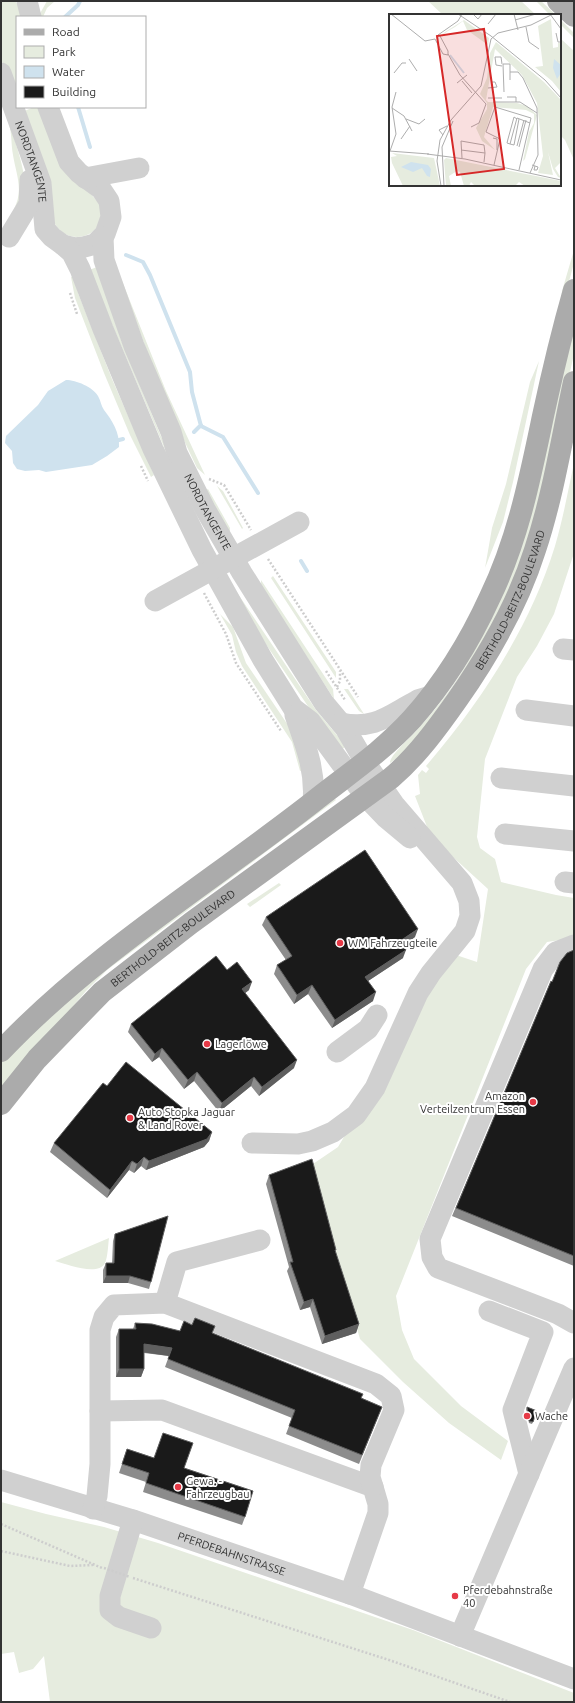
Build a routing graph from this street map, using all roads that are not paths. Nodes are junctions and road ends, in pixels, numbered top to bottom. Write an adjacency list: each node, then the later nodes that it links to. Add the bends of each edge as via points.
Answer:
1 (558, 1): 2 (main road)
2 (574, 16)
3 (1, 73): 5 (street, NORDTANGENTE)
4 (48, 108): 6 (street, via 66,156 73,168)
5 (24, 134): 8 (street, NORDTANGENTE, via 40,183); 8 (street, via 22,150 30,179 30,200 26,212 9,237)
6 (85, 178): 7 (street, via 104,192); 7 (street, NORDTANGENTE, via 139,168 116,195)
7 (111, 208): 9 (street, NORDTANGENTE, via 109,224)
8 (45, 229): 10 (street, NORDTANGENTE)
9 (103, 237): 10 (street, via 94,244 84,247); 14 (street, NORDTANGENTE, via 104,260 134,346 171,432 177,453)
10 (63, 245): 15 (street, NORDTANGENTE, via 72,253 78,264 147,435)
11 (574, 290): 17 (main road, BERTHOLD-BEITZ-BOULEVARD, via 513,543 478,622)
12 (574, 382): 26 (main road, BERTHOLD-BEITZ-BOULEVARD, via 543,525 526,577 510,612 480,666 444,717 402,768)
13 (299, 522): 14 (street)
14 (233, 558): 15 (street); 21 (street, NORDTANGENTE, via 324,702)
15 (212, 569): 16 (street); 18 (street, NORDTANGENTE, via 262,660)
16 (155, 601)
17 (435, 691): 21 (street, via 400,712 375,722 356,726); 22 (main road, BERTHOLD-BEITZ-BOULEVARD, via 398,733)
18 (293, 708): 23 (street, NORDTANGENTE, via 310,721); 27 (street, NORDTANGENTE, via 309,752 313,776)
19 (526, 710): 20 (street)
20 (574, 716)
21 (341, 723): 22 (street, NORDTANGENTE)
22 (365, 762): 23 (main road, BERTHOLD-BEITZ-BOULEVARD); 26 (street)
23 (348, 775): 26 (street); 27 (main road, BERTHOLD-BEITZ-BOULEVARD)
24 (501, 778): 25 (street)
25 (574, 786)
26 (373, 791): 34 (main road, BERTHOLD-BEITZ-BOULEVARD, via 191,923 102,992 37,1059); 35 (street, via 390,821 459,878 470,907 468,924 461,937 430,973 418,993 370,1098 353,1117 325,1137 298,1144)
27 (313, 802): 32 (main road, BERTHOLD-BEITZ-BOULEVARD, via 97,962 47,1005)
28 (505, 834): 29 (street)
29 (574, 841)
30 (574, 945): 39 (street, via 556,952 543,969 430,1239 432,1257 438,1268 558,1314)
31 (377, 1015): 33 (street, via 368,1029)
32 (1, 1051)
33 (337, 1052)
34 (1, 1104)
35 (252, 1143)
36 (260, 1240): 37 (street, via 177,1262)
37 (165, 1303): 41 (street, via 114,1305 104,1317 100,1330); 44 (street, via 376,1384 392,1396 394,1410 371,1465 370,1477)
38 (489, 1311): 42 (street, via 543,1332 513,1410)
39 (574, 1323)
40 (574, 1368): 42 (street)
41 (100, 1411): 44 (street, via 162,1410); 45 (street, via 100,1464)
42 (529, 1474): 49 (street)
43 (1, 1480): 45 (street, PFERDEBAHNSTRASSE)
44 (373, 1487): 47 (street, via 378,1513)
45 (93, 1509): 46 (street, PFERDEBAHNSTRASSE)
46 (134, 1520): 47 (street, PFERDEBAHNSTRASSE); 48 (street, via 110,1596 110,1610 119,1617)
47 (350, 1594): 49 (street, PFERDEBAHNSTRASSE)
48 (151, 1628)
49 (460, 1636): 50 (street, PFERDEBAHNSTRASSE)
50 (574, 1679)

